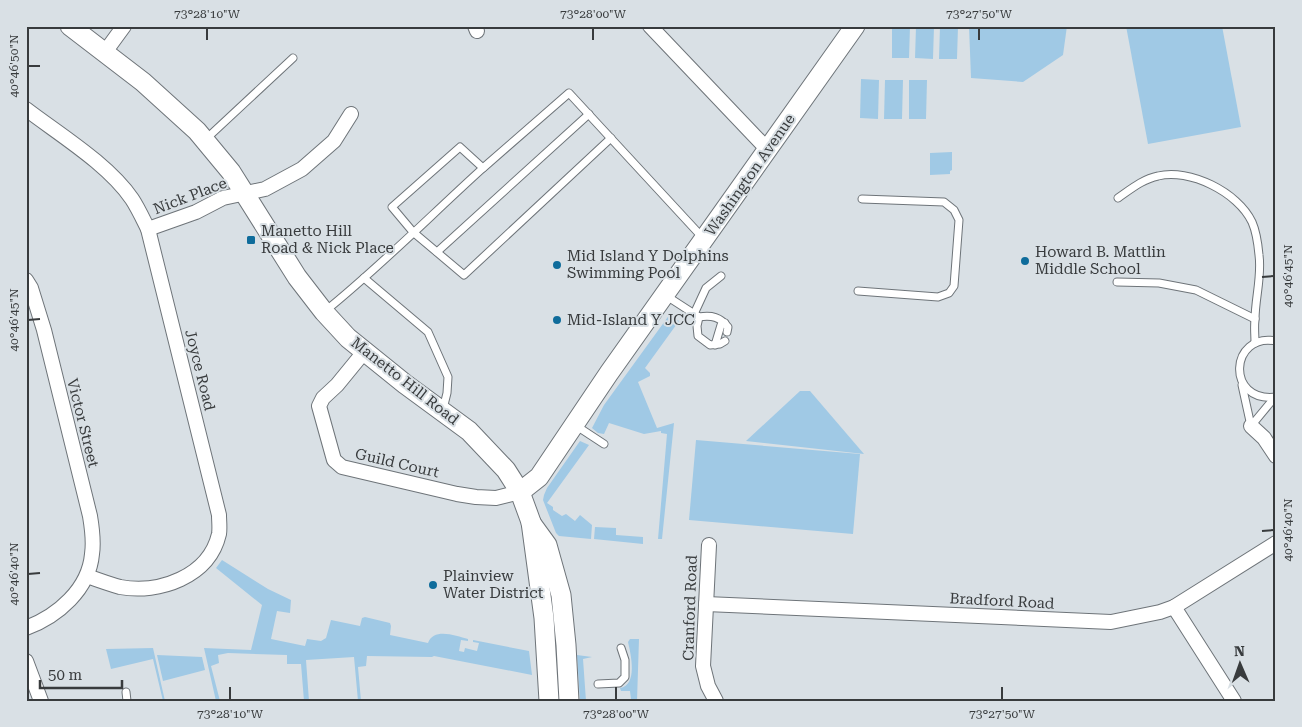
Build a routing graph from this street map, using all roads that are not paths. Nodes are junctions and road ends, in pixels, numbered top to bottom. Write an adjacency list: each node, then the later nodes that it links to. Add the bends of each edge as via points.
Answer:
1 (70, 26): 5 (main road, Manetto Hill Road)
2 (124, 26): 5 (street)
3 (855, 26): 12 (main road, Washington Avenue)
4 (658, 29): 12 (street)
5 (105, 52): 11 (main road, Manetto Hill Road, via 143,82)
6 (293, 58): 11 (lane)
7 (26, 109): 17 (street, Joyce Road, via 119,183)
8 (351, 114): 14 (street, Nick Place, via 334,141 302,169 265,189)
9 (588, 114): 10 (lane); 13 (lane, via 569,93); 20 (lane)
10 (611, 138): 19 (lane); 20 (lane, via 464,275)
11 (205, 140): 14 (main road, Manetto Hill Road)
12 (768, 150): 19 (main road, Washington Avenue)
13 (483, 168): 18 (lane); 18 (lane, via 460,147 392,207)
14 (244, 194): 17 (street, Nick Place, via 223,198); 27 (main road, Manetto Hill Road, via 297,277)
15 (1118, 198): 29 (lane, via 1144,181 1176,175 1196,178 1219,188 1240,205 1252,221 1260,256)
16 (862, 199): 25 (lane, via 944,202 954,210 959,220 954,286 949,293 938,297)
17 (148, 230): 48 (street, Joyce Road, via 217,501 219,533 201,566 171,583 149,588 121,587)
18 (413, 232): 20 (lane); 22 (lane)
19 (704, 239): 26 (main road, Washington Avenue)
20 (437, 252)
21 (721, 276): 28 (lane, via 706,288)
22 (364, 278): 27 (lane); 39 (lane, via 428,332 448,376 448,393)
23 (26, 280): 48 (street, Victor Street, via 44,330 90,516 92,555)
24 (1116, 282): 29 (lane, via 1159,283 1196,290)
25 (858, 292)
26 (665, 295): 28 (lane); 40 (main road, Washington Avenue)
27 (324, 312): 36 (main road, Manetto Hill Road)
28 (696, 316): 30 (lane, via 719,318); 35 (lane, via 698,336)
29 (1255, 319): 34 (lane)
30 (725, 323): 31 (lane); 35 (lane, via 721,325)
31 (727, 332)
32 (725, 341): 35 (lane)
33 (1276, 341): 34 (lane)
34 (1255, 343): 37 (lane, via 1242,355 1239,364)
35 (715, 345)
36 (364, 352): 39 (main road, Manetto Hill Road); 44 (street, Guild Court, via 319,406 334,460 342,467 457,494 496,498)
37 (1242, 382): 38 (lane, via 1256,395); 41 (lane)
38 (1276, 397): 41 (lane)
39 (442, 412): 44 (main road, Manetto Hill Road, via 469,431 506,470)
40 (574, 425): 42 (lane); 44 (main road, Washington Avenue, via 539,477)
41 (1251, 426): 43 (street)
42 (604, 444)
43 (1276, 456)
44 (520, 492): 45 (main road, Manetto Hill Road)
45 (530, 522): 52 (main road, Manetto Hill Road, via 547,545 553,563 561,595); 53 (main road, Manetto Hill Road)
46 (1276, 542): 50 (street, Bradford Road)
47 (710, 545): 49 (street, Cranford Road)
48 (87, 576): 51 (street, via 58,611)
49 (706, 604): 50 (street, Bradford Road, via 1091,622 1129,619); 62 (street, Cranford Road, via 703,666)
50 (1174, 607): 63 (street)
51 (26, 628)
52 (566, 646): 53 (main road); 61 (main road, Manetto Hill Road)
53 (546, 647): 60 (main road, Manetto Hill Road)
54 (622, 648): 56 (lane, via 625,677 619,683)
55 (26, 661): 58 (street)
56 (598, 684)
57 (126, 692): 59 (lane)
58 (41, 701)
59 (127, 701)
60 (549, 701)
61 (569, 701)
62 (716, 701)
63 (1234, 701)

